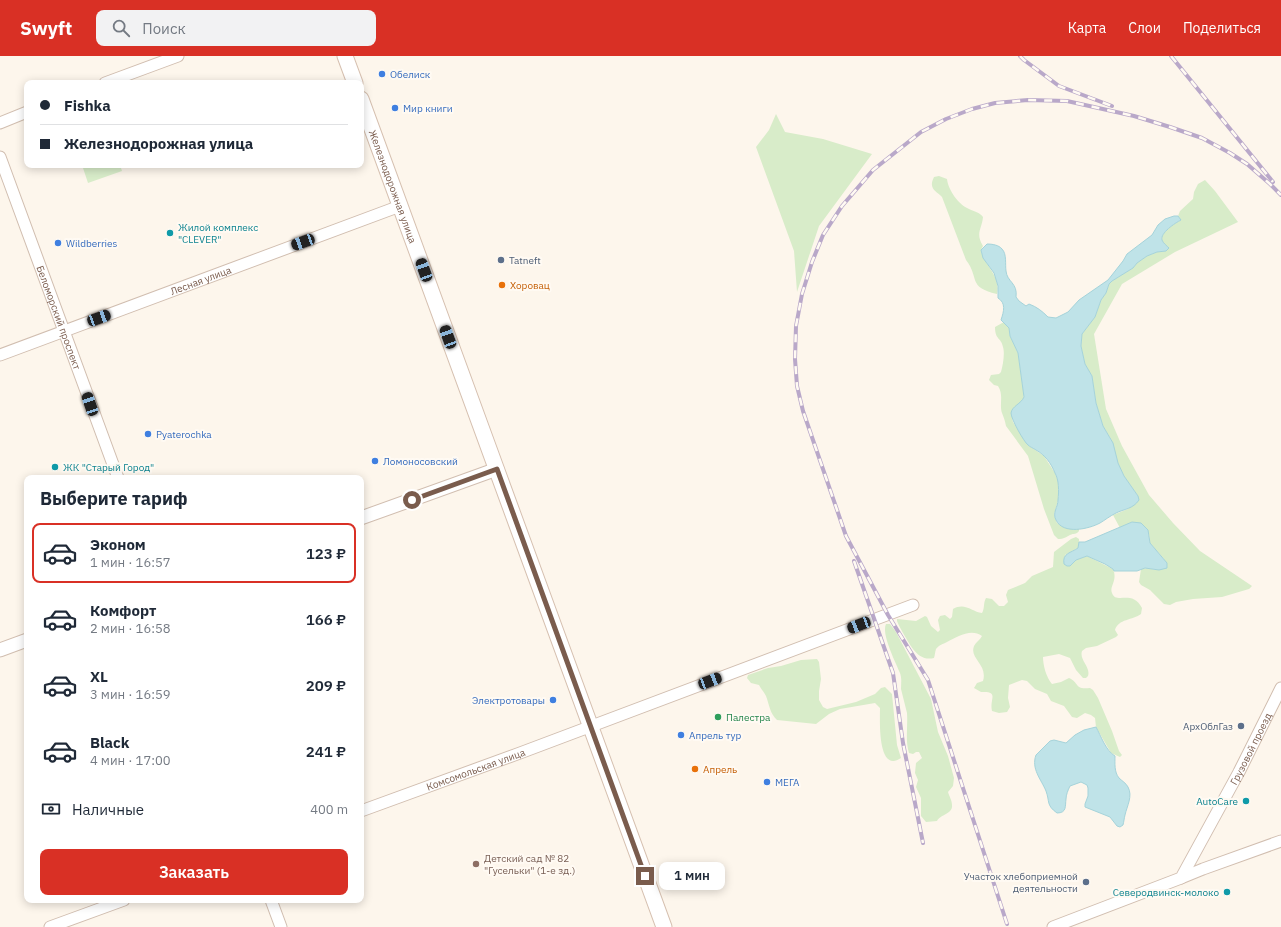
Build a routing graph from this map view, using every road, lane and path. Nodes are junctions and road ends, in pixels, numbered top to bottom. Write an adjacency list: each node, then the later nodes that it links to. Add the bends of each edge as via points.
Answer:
1 (178, 56): 3 (street)
2 (345, 56): 4 (main road)
3 (113, 80)
4 (354, 80)
5 (364, 107): 9 (main road, Железнодорожная улица)
6 (24, 113): 7 (street)
7 (0, 123)
8 (0, 157): 10 (street, Беломорский проспект)
9 (400, 206): 10 (street, Лесная улица); 12 (main road, Железнодорожная улица)
10 (64, 331): 11 (street, Лесная улица); 13 (street, Беломорский проспект)
11 (0, 355)
12 (497, 469): 14 (street); 19 (main road, Железнодорожная улица)
13 (117, 475)
14 (364, 517)
15 (913, 605): 19 (street, Комсомольская улица)
16 (24, 641): 17 (street)
17 (0, 650)
18 (1281, 688): 22 (street, Грузовой проезд)
19 (590, 726): 20 (street, Комсомольская улица); 27 (main road, Железнодорожная улица)
20 (364, 810)
21 (1281, 841): 22 (street)
22 (1181, 878): 28 (street)
23 (116, 903): 25 (street)
24 (272, 903): 26 (street)
25 (50, 927)
26 (281, 927)
27 (664, 927)
28 (1053, 927)

